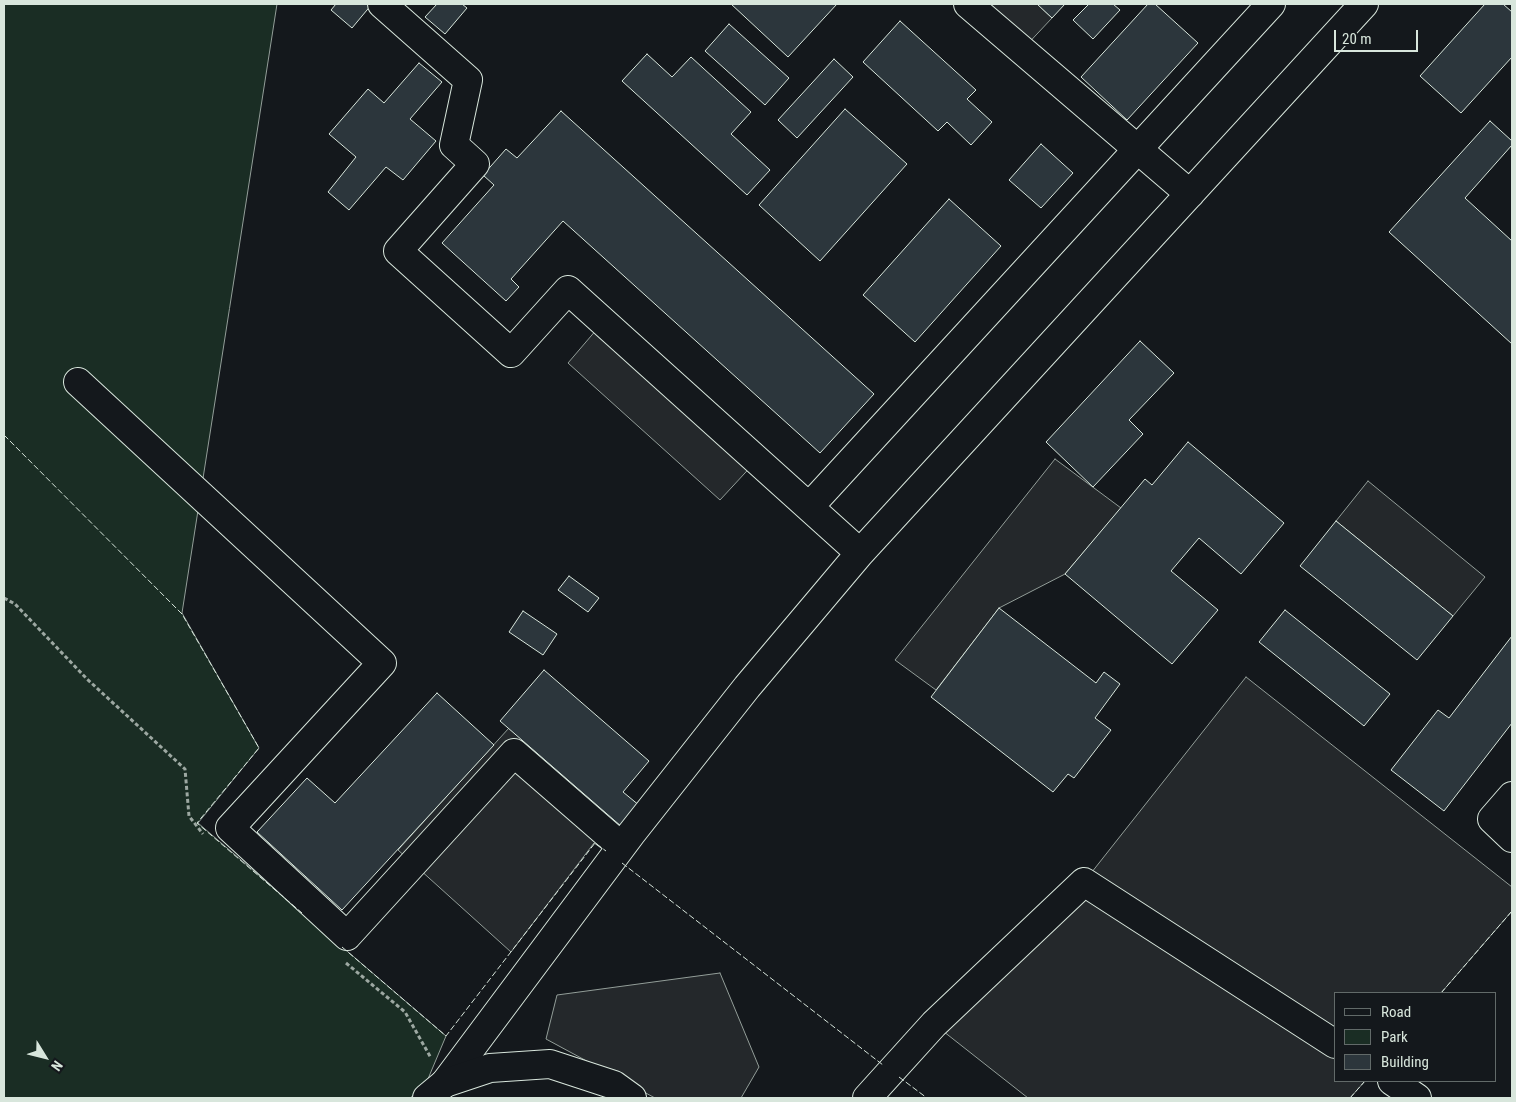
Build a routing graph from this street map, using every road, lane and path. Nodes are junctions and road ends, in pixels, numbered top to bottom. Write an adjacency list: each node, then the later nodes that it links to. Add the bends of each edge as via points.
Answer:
1 (382, 4): 8 (street, via 468,80 454,146 474,164 398,251 511,353 568,290)
2 (968, 4): 5 (street)
3 (1271, 4): 5 (street)
4 (1364, 4): 6 (street)
5 (1138, 149): 6 (street); 8 (street)
6 (1190, 194): 9 (street)
7 (78, 382): 14 (street, via 382,663 230,828 348,936 514,753)
8 (809, 507): 9 (street)
9 (860, 553): 14 (street, via 747,687)
10 (4, 598): 11 (path)
11 (14, 604)
12 (1512, 796): 13 (street, via 1492,819)
13 (1512, 838)
14 (617, 851): 18 (street)
15 (405, 1012): 18 (path)
16 (1334, 1043): 20 (street, via 1084,882 934,1024)
17 (1393, 1082): 21 (street)
18 (436, 1091): 19 (street, via 490,1068 550,1064 614,1085)
19 (632, 1098)
20 (867, 1098)
21 (1417, 1098)

